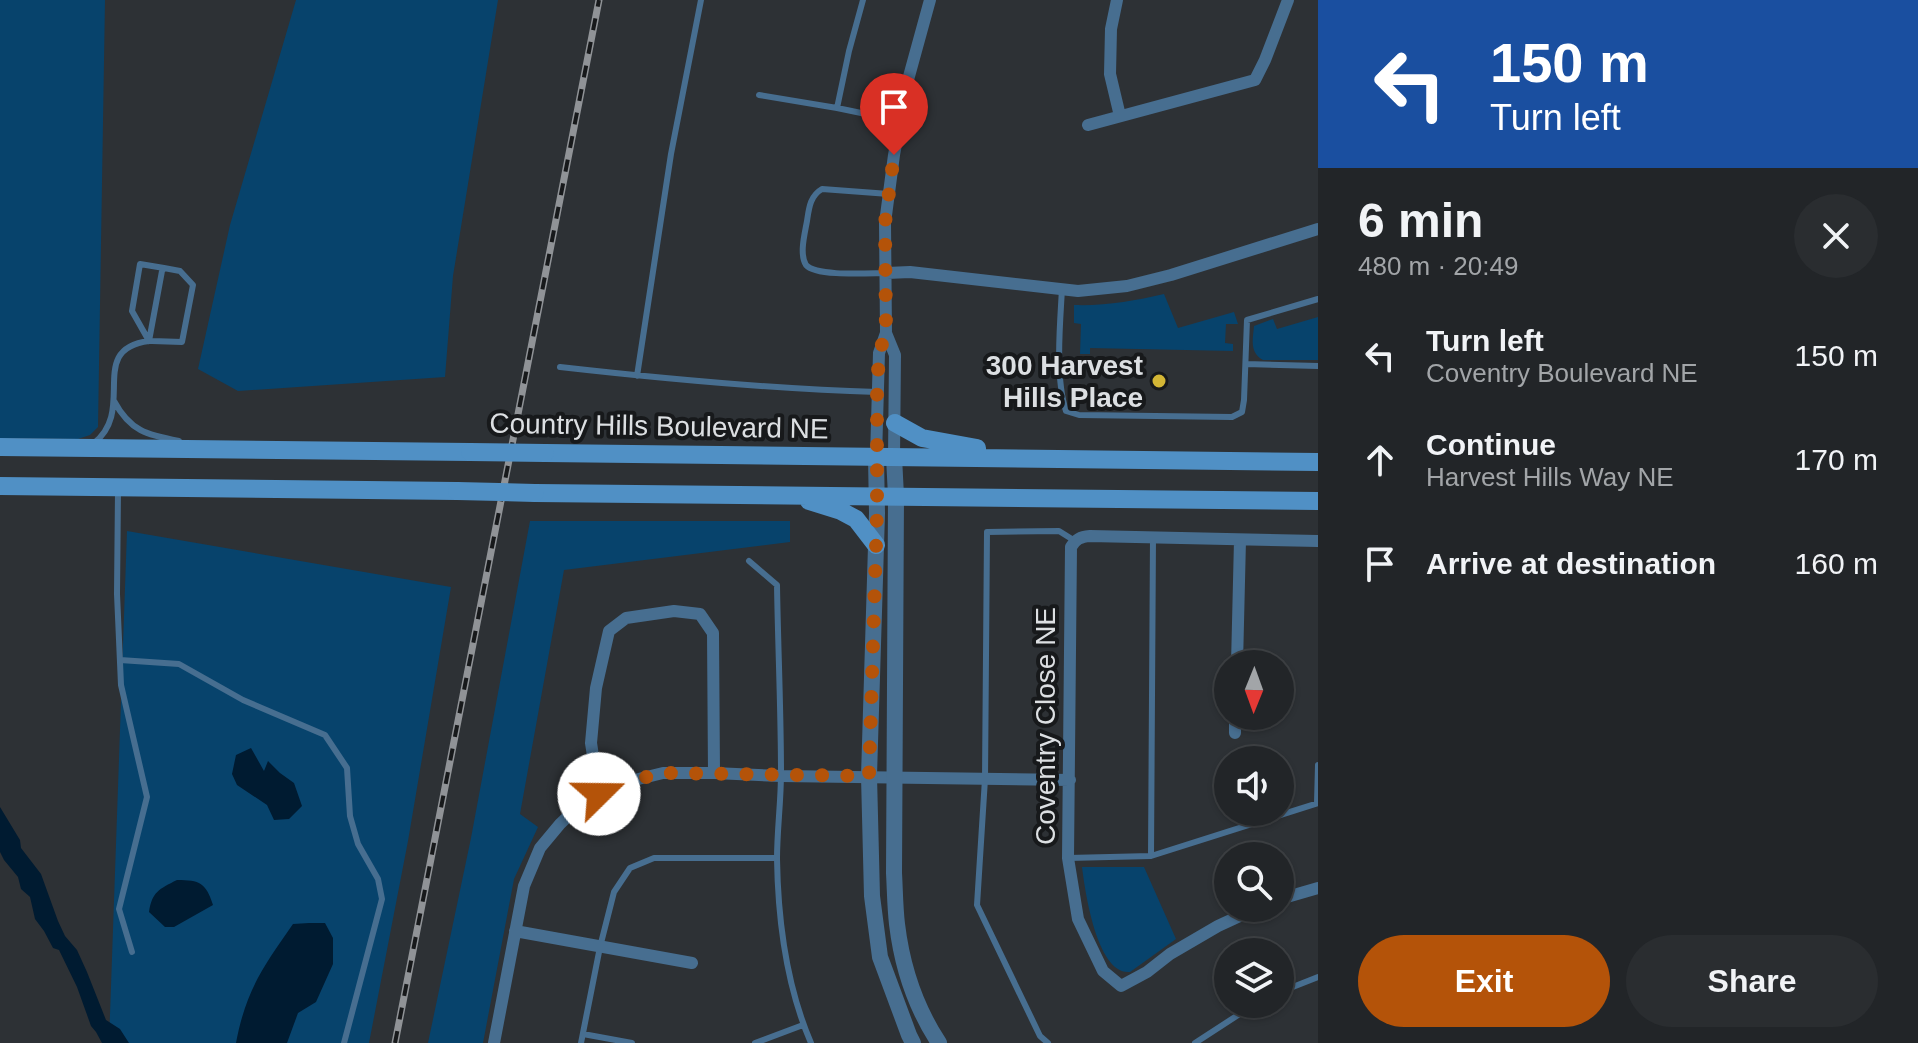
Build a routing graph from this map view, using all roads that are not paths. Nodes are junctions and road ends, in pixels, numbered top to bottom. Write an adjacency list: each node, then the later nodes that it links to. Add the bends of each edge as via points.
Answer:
1 (701, 0): 22 (lane)
2 (863, 0): 7 (lane)
3 (930, 0): 9 (street)
4 (1117, 0): 8 (street, via 1110,74)
5 (1288, 0): 8 (street, via 1255,80)
6 (759, 95): 7 (lane)
7 (837, 108): 9 (lane)
8 (1120, 116): 10 (street)
9 (900, 121): 11 (street)
10 (1088, 125)
11 (889, 194): 14 (street); 14 (lane, via 815,192 803,253 809,268 822,272)
12 (1318, 229): 15 (street, via 1127,286)
13 (164, 268): 18 (lane); 18 (lane, via 140,264 132,311); 18 (lane, via 180,271 193,285 182,342)
14 (887, 273): 15 (street); 17 (street)
15 (1062, 289): 19 (lane, via 1066,411 1232,417 1242,412)
16 (1318, 299): 19 (lane, via 1247,320)
17 (886, 333): 23 (street); 25 (street, via 895,355)
18 (149, 341): 24 (lane, via 135,343 116,361)
19 (1246, 364): 20 (lane)
20 (1318, 366)
21 (560, 367): 22 (lane)
22 (637, 376): 23 (lane)
23 (877, 392): 29 (street)
24 (114, 401): 27 (lane, via 110,425); 28 (lane, via 138,430)
25 (895, 423): 29 (street); 30 (main road, via 922,438)
26 (0, 447): 27 (main road, Country Hills Boulevard NE)
27 (88, 448): 28 (main road, Country Hills Boulevard NE)
28 (220, 450): 29 (main road, Country Hills Boulevard NE, bridge)
29 (885, 457): 30 (main road, Country Hills Boulevard NE); 35 (street)
30 (1039, 458): 31 (main road, Country Hills Boulevard NE)
31 (1318, 462)
32 (0, 486): 33 (main road)
33 (118, 488): 34 (main road, bridge); 44 (lane)
34 (791, 495): 35 (main road); 41 (main road, via 856,519)
35 (886, 496): 36 (main road); 41 (street); 49 (street)
36 (1318, 501)
37 (1153, 537): 38 (street); 39 (street, via 1090,536); 54 (lane)
38 (1240, 540): 40 (street); 43 (street)
39 (1075, 541): 50 (lane, via 1059,531 987,532); 51 (street, Coventry Close NE)
40 (1318, 541)
41 (876, 545): 48 (street)
42 (749, 561): 47 (lane, via 777,585)
43 (1237, 650)
44 (120, 660): 62 (lane, via 147,797 119,909); 69 (lane, via 179,664 243,700 325,735 347,768 350,816 382,899)
45 (1318, 765): 53 (lane)
46 (714, 773): 47 (street); 52 (street, via 663,773); 52 (street, via 713,633 700,614 674,611 626,618 609,631 596,688 591,743)
47 (781, 776): 48 (street); 55 (lane)
48 (869, 776): 49 (street); 75 (street, via 872,896 880,957)
49 (894, 778): 50 (street); 76 (street, via 897,924 907,974)
50 (985, 779): 51 (street); 77 (lane, via 977,905)
51 (1070, 780): 56 (street, Coventry Close NE)
52 (599, 794): 60 (street, via 582,803 540,848 524,886)
53 (1318, 803): 54 (lane)
54 (1151, 856): 56 (lane)
55 (777, 858): 61 (lane, via 654,858 630,868 614,892); 67 (lane, via 788,970)
56 (1068, 858): 59 (street, Coventry Close NE, via 1078,919 1103,971 1121,986)
57 (1318, 888): 58 (street)
58 (1294, 895)
59 (1227, 922)
60 (515, 931): 61 (street); 70 (street)
61 (600, 947): 63 (street); 68 (lane)
62 (132, 952)
63 (692, 963)
64 (1318, 977): 65 (lane)
65 (1294, 986)
66 (1233, 1018): 78 (lane)
67 (803, 1025): 73 (lane); 74 (lane)
68 (583, 1034): 71 (lane); 72 (lane)
69 (344, 1043)
70 (494, 1043)
71 (581, 1043)
72 (632, 1043)
73 (755, 1043)
74 (811, 1043)
75 (913, 1043)
76 (939, 1043)
77 (1048, 1043)
78 (1195, 1043)

